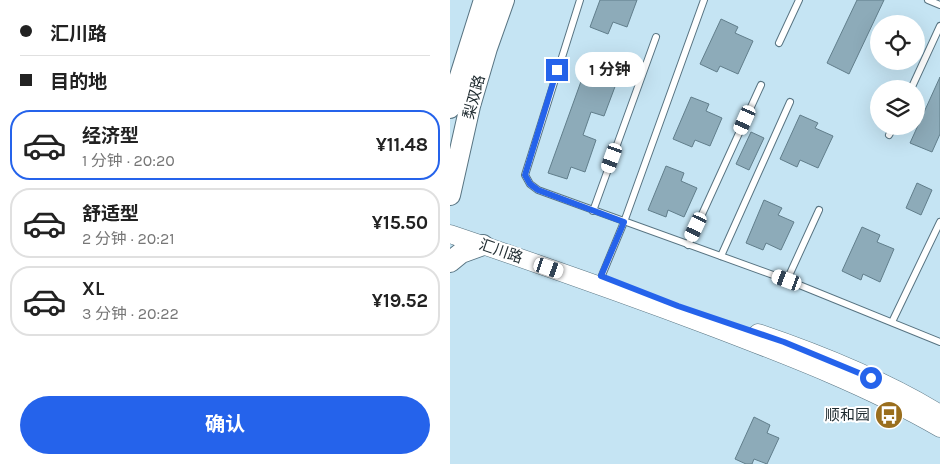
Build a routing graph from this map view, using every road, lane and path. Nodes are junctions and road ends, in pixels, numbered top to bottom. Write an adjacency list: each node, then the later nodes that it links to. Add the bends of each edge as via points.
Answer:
1 (484, 0): 14 (main road, 梨双路)
2 (504, 0): 15 (main road, 梨双路, via 470,106)
3 (580, 0): 16 (lane, via 525,175 538,190)
4 (704, 0): 19 (lane)
5 (799, 0): 10 (lane)
6 (928, 0): 7 (lane)
7 (940, 5)
8 (940, 26): 11 (lane)
9 (656, 37): 16 (lane)
10 (779, 43)
11 (915, 80)
12 (761, 85): 23 (lane)
13 (790, 102): 24 (lane)
14 (450, 108)
15 (450, 195)
16 (593, 210): 19 (lane)
17 (819, 210): 27 (lane)
18 (450, 221): 22 (street, 汇川路)
19 (624, 222): 23 (lane); 26 (lane)
20 (940, 222): 28 (lane)
21 (454, 239): 22 (street, 汇川路)
22 (484, 240): 25 (main road); 26 (street, 汇川路)
23 (688, 245): 24 (lane)
24 (721, 256): 27 (lane)
25 (450, 262)
26 (600, 280): 30 (street, 汇川路, via 784,342 885,384); 31 (street, 汇川路, via 884,398)
27 (787, 280): 28 (lane)
28 (892, 322): 29 (lane)
29 (940, 342)
30 (940, 414)
31 (940, 428)

